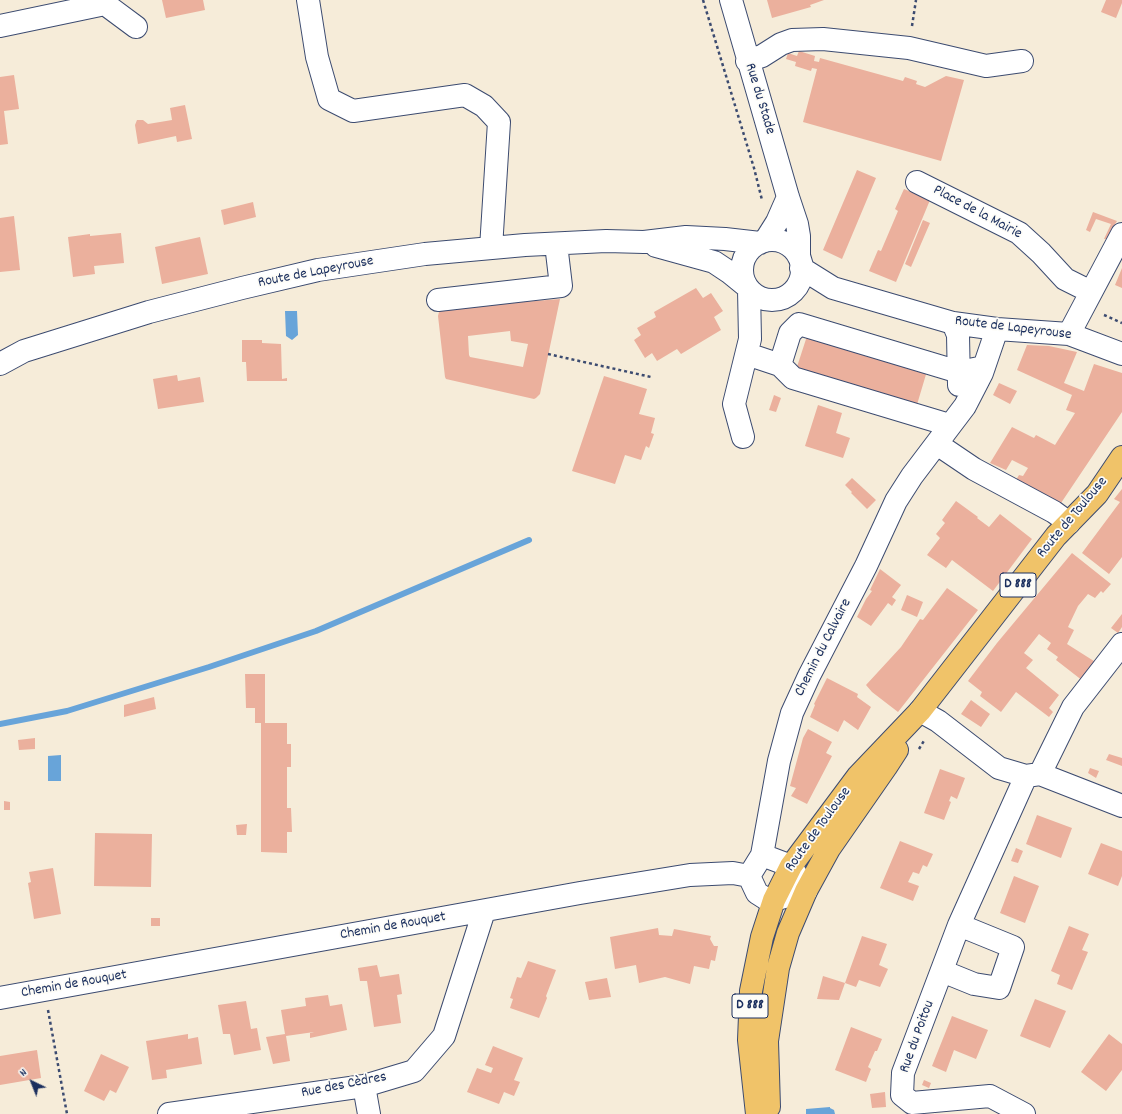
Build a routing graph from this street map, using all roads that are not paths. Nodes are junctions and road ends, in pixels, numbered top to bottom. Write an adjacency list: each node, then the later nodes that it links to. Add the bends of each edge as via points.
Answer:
1 (308, 0): 13 (street, via 317,57 329,99 353,110 465,95 484,106 499,122)
2 (731, 0): 5 (street, Rue du Stade)
3 (0, 26): 4 (street, via 105,4)
4 (136, 26)
5 (747, 61): 6 (street, via 792,40 823,39 909,48 986,66); 8 (street, Rue du Stade)
6 (1022, 61)
7 (917, 182): 17 (street, Place de la Mairie, via 1019,232 1065,279)
8 (788, 197): 11 (street, via 777,222); 14 (street, Rue du Stade, via 797,224)
9 (1122, 234): 17 (street)
10 (644, 242): 11 (street, Route de Lapeyrouse, via 686,238); 12 (street, Route de Lapeyrouse); 15 (street, Route de Lapeyrouse, via 714,262)
11 (763, 242): 14 (street, via 781,242 794,250); 15 (street, via 752,248 746,256 742,275)
12 (556, 244): 13 (street, Route de Lapeyrouse); 19 (street, via 561,286)
13 (492, 248): 25 (street, Route de Lapeyrouse, via 425,254 318,270 120,321 24,352)
14 (800, 263): 16 (street, Route de Lapeyrouse); 18 (street, via 801,276 798,284)
15 (747, 287): 18 (street, via 755,296 762,299); 23 (street)
16 (833, 288): 18 (street, Route de Lapeyrouse); 20 (street, Route de Lapeyrouse)
17 (1091, 292): 22 (street)
18 (783, 298): 23 (street)
19 (438, 300)
20 (954, 323): 21 (street, Route de Lapeyrouse); 28 (street, Chemin du Calvaire, via 958,335)
21 (997, 329): 22 (street, Route de Lapeyrouse); 27 (street, Chemin du Calvaire)
22 (1069, 334): 24 (street, Route de Lapeyrouse)
23 (749, 347): 26 (street); 30 (street, via 734,404)
24 (1122, 354)
25 (0, 364)
26 (780, 365): 28 (street, via 790,333 799,324); 29 (street, via 793,378)
27 (984, 367): 28 (street); 29 (street, Chemin du Calvaire, via 965,406)
28 (959, 372): 29 (street, Chemin du Calvaire, via 959,390)
29 (941, 435): 32 (street, via 974,469 1054,512); 37 (street, Chemin du Calvaire, via 896,501 792,713 778,761)
30 (743, 437)
31 (1122, 457): 32 (main road, Route de Toulouse / D 888, via 1097,494)
32 (1069, 524): 34 (main road, Route de Toulouse / D 888, via 1051,542)
33 (1122, 644): 35 (street, Rue du Poitou, via 1072,707)
34 (929, 716): 35 (street, via 999,768); 38 (main road, Route de Toulouse / D 888, via 858,776); 40 (main road, Route de Toulouse / D 888, via 886,767 829,849)
35 (1033, 775): 36 (street); 43 (street, Rue du Poitou)
36 (1122, 806)
37 (762, 856): 38 (street); 39 (street, Chemin du Calvaire)
38 (791, 866): 40 (street); 41 (main road, Route de Toulouse / D 888)
39 (749, 876): 41 (street, via 757,892 768,900); 42 (street, Chemin de Rouquet, via 733,873 690,875)
40 (806, 891): 41 (street); 50 (main road, Route de Toulouse / D 888, via 788,933 773,993 767,1041)
41 (774, 900): 49 (main road, Route de Toulouse / D 888, via 762,937 751,991 749,1040)
42 (484, 911): 45 (street, Chemin de Rouquet); 46 (street, Rue des Cèdres, via 444,1036 414,1071)
43 (959, 925): 44 (street, Rue du Poitou); 44 (street, via 1014,947 999,988 974,984)
44 (942, 971): 51 (street, Rue du Poitou, via 903,1073 902,1095 912,1103 990,1096)
45 (0, 998)
46 (364, 1086): 47 (street, Rue des Cèdres); 48 (street)
47 (169, 1114)
48 (368, 1114)
49 (756, 1114)
50 (770, 1114)
51 (1024, 1114)

